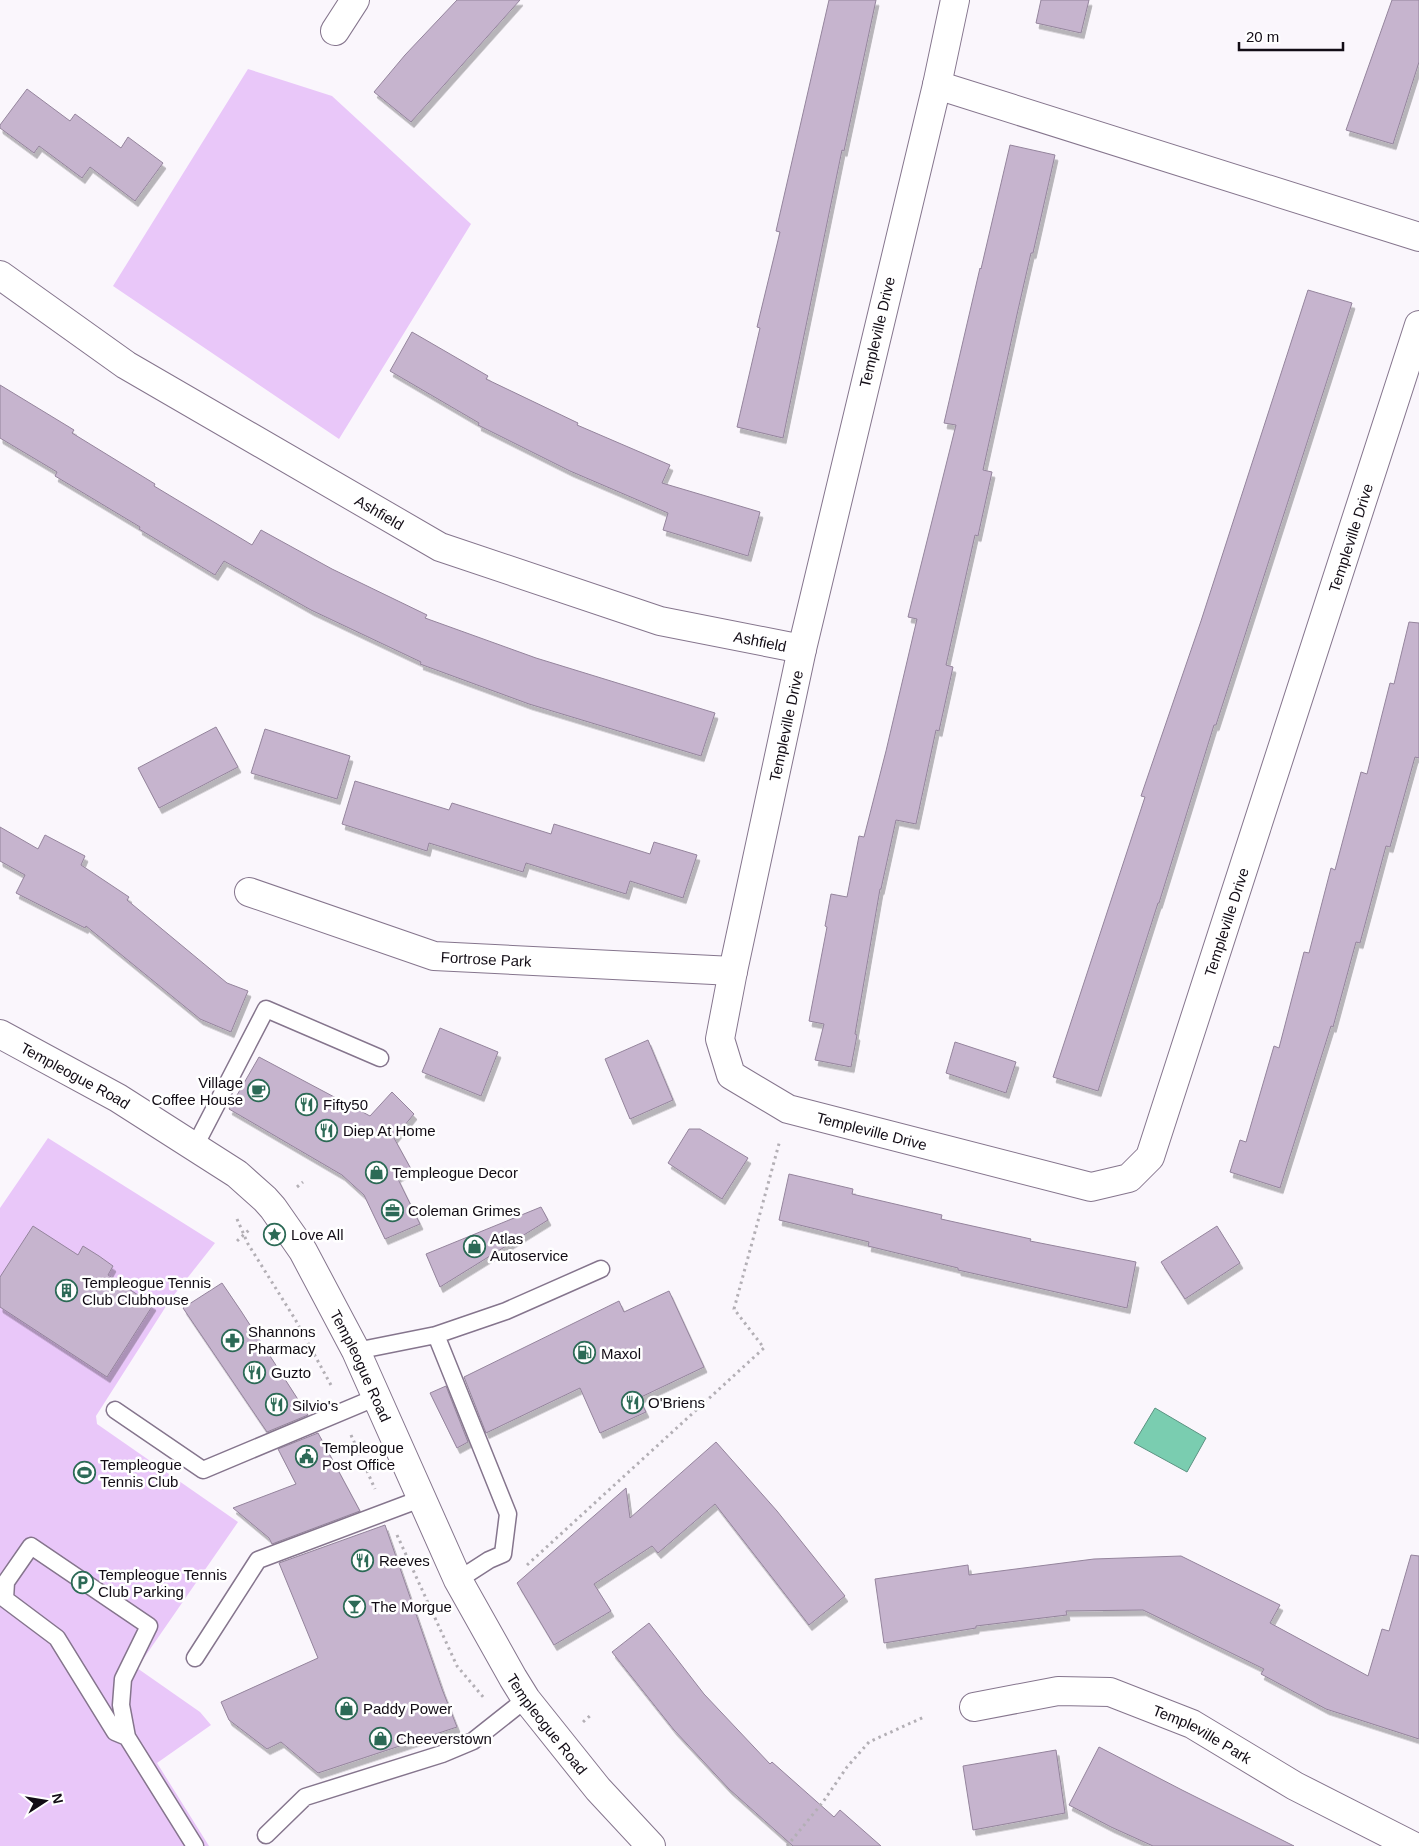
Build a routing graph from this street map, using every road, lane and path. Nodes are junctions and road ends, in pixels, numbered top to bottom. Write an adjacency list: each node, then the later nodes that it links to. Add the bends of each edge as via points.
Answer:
1 (355, 0): 3 (street)
2 (955, 0): 4 (street, Templeville Drive)
3 (335, 31)
4 (937, 85): 5 (street); 8 (street, Templeville Drive)
5 (1419, 237)
6 (0, 275): 8 (street, Ashfield, via 126,365 440,547 660,621)
7 (1419, 324): 10 (street, Templeville Drive, via 1150,1157 1129,1178 1092,1186 788,1108 731,1075 720,1039)
8 (802, 649): 10 (street, Templeville Drive)
9 (249, 892): 10 (street, Fortrose Park, via 434,956)
10 (733, 971)
11 (0, 1034): 14 (street, Templeogue Road, via 118,1098)
12 (380, 1058): 14 (lane, via 266,1009)
13 (780, 1139): 26 (path, via 734,1309 764,1348)
14 (194, 1148): 20 (street, Templeogue Road, via 237,1174 273,1208 303,1251)
15 (254, 1225): 16 (path)
16 (244, 1235): 17 (path); 23 (path, via 334,1390)
17 (237, 1241)
18 (601, 1269): 19 (lane, via 506,1311)
19 (436, 1335): 20 (lane); 27 (lane, via 508,1514 503,1554)
20 (356, 1351): 21 (street, Templeogue Road)
21 (377, 1397): 23 (lane); 24 (street, Templeogue Road)
22 (115, 1410): 23 (lane, via 203,1470)
23 (342, 1412): 25 (path)
24 (423, 1498): 25 (lane); 27 (street, Templeogue Road)
25 (386, 1513): 28 (lane, via 258,1560); 30 (path, via 457,1666)
26 (526, 1567)
27 (458, 1580): 29 (street, Templeogue Road)
28 (195, 1658)
29 (526, 1699): 34 (lane, via 473,1741 306,1797); 36 (street, Templeogue Road, via 598,1789)
30 (486, 1700)
31 (974, 1707): 38 (street, Templeville Park, via 1058,1691 1110,1692 1192,1724 1295,1786)
32 (924, 1717): 37 (path, via 869,1742)
33 (127, 1737): 33 (lane, via 121,1706 123,1680 149,1626 31,1546 6,1582 5,1599 57,1638 115,1732); 35 (lane)
34 (266, 1835)
35 (195, 1846)
36 (651, 1846)
37 (787, 1846)
38 (1413, 1846)

